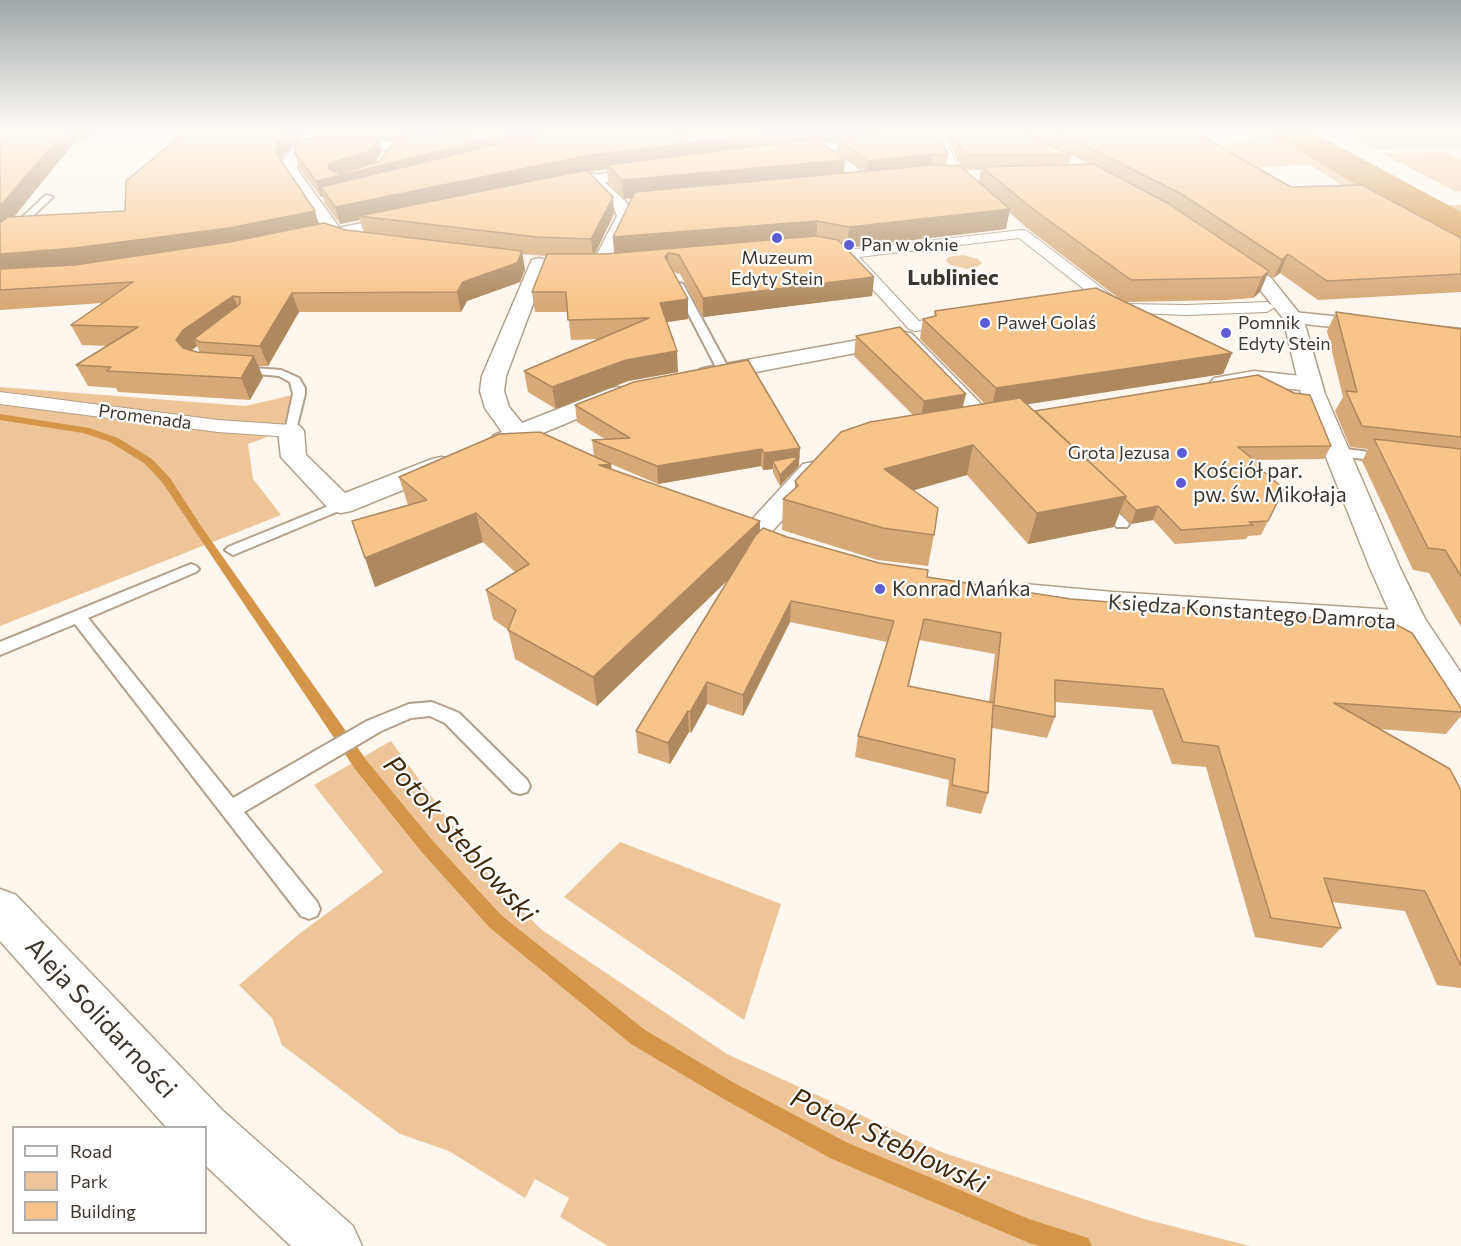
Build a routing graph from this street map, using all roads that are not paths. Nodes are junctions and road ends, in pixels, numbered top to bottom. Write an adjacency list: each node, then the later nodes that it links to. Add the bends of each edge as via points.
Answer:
1 (305, 188): 12 (street)
2 (544, 188): 5 (street)
3 (605, 188): 21 (street, via 627,206)
4 (970, 188): 7 (street)
5 (540, 189)
6 (49, 197): 11 (lane)
7 (983, 200)
8 (426, 214): 12 (street)
9 (1008, 223): 13 (street)
10 (27, 228): 11 (lane)
11 (16, 229): 14 (lane)
12 (334, 234): 15 (street); 16 (street, via 351,241)
13 (1022, 234): 19 (street); 23 (street)
14 (0, 243)
15 (289, 243)
16 (385, 245)
17 (807, 249): 19 (street)
18 (1218, 249): 26 (street, via 1264,282)
19 (847, 254): 29 (street)
20 (619, 265): 21 (street)
21 (600, 266): 42 (street, via 528,262 492,384 496,408)
22 (673, 275): 33 (lane)
23 (1103, 298): 24 (street); 25 (street)
24 (1080, 302)
25 (1119, 309): 26 (street); 28 (street)
26 (1282, 311): 30 (street); 36 (street)
27 (974, 318): 29 (street)
28 (1156, 328)
29 (909, 332): 33 (street); 40 (street, via 993,419)
30 (1461, 335)
31 (1221, 361): 34 (street)
32 (224, 369): 41 (lane, via 281,373 295,380 299,388)
33 (724, 370): 35 (street)
34 (1254, 378): 36 (street); 37 (street)
35 (681, 379)
36 (1310, 384): 43 (street)
37 (1196, 387)
38 (638, 388): 42 (street)
39 (0, 398): 41 (street, Promenada, via 218,426)
40 (950, 426)
41 (291, 431): 48 (street, via 294,457)
42 (519, 435): 46 (street); 48 (street)
43 (1337, 452): 45 (lane); 55 (street)
44 (828, 454): 50 (street, via 744,529)
45 (1404, 460)
46 (580, 464)
47 (1088, 491): 49 (lane)
48 (341, 505): 51 (lane)
49 (1122, 524)
50 (786, 545)
51 (233, 550)
52 (191, 569): 54 (lane)
53 (999, 590): 55 (street, Księdza Konstantego Damrota, via 1113,603)
54 (77, 616): 56 (lane); 59 (lane)
55 (1410, 622): 57 (street)
56 (0, 650)
57 (1461, 701)
58 (520, 786): 59 (lane, via 452,718 432,709 409,711 375,726)
59 (231, 809): 61 (lane)
60 (0, 909): 62 (street, Aleja Solidarności)
61 (309, 909)
62 (201, 1126)
63 (207, 1132): 64 (street, Aleja Solidarności)
64 (333, 1246)

